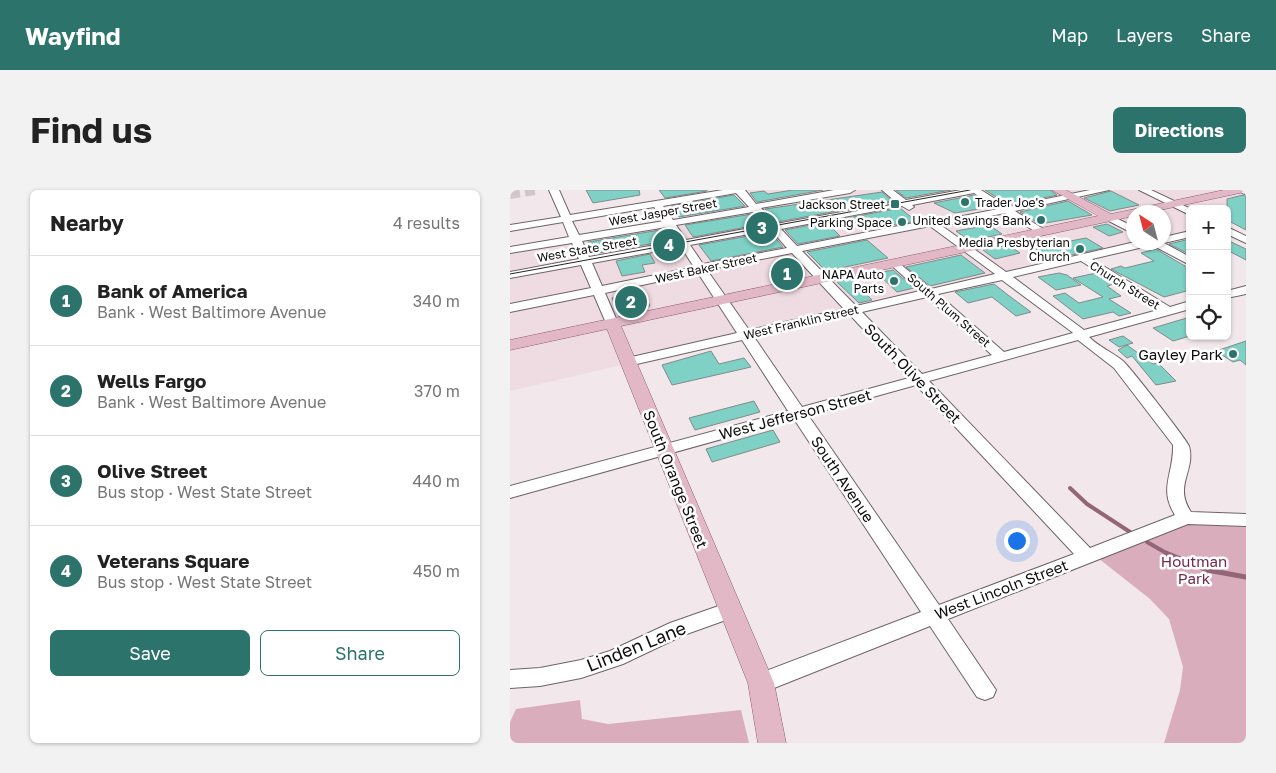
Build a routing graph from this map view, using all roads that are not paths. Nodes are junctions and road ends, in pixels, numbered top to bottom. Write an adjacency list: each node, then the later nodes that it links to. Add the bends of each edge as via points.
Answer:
1 (554, 190): 19 (street, South Orange Street)
2 (739, 190): 14 (street); 16 (street, South Olive Street)
3 (850, 190): 16 (street, West Jasper Street)
4 (887, 190): 13 (street)
5 (964, 190): 13 (street)
6 (975, 190): 13 (street); 17 (street)
7 (1058, 190): 12 (main road)
8 (1104, 190): 12 (street, West Baker Street)
9 (1144, 190): 15 (street)
10 (1241, 190): 11 (street); 15 (main road)
11 (1246, 192)
12 (1070, 197): 17 (street, West Baker Street); 20 (main road)
13 (903, 202): 22 (street); 23 (street, West State Street)
14 (657, 204): 19 (street); 21 (street, South Avenue)
15 (1173, 204): 18 (street); 20 (main road)
16 (755, 207): 21 (street, West Jasper Street); 23 (street, South Olive Street)
17 (1007, 210): 22 (street, West Baker Street); 26 (street)
18 (1186, 210)
19 (567, 218): 25 (street); 29 (street, South Orange Street)
20 (1108, 218): 24 (street); 26 (main road)
21 (670, 223): 29 (street, West Jasper Street); 32 (street, South Avenue)
22 (932, 223): 33 (street); 35 (street, West Baker Street)
23 (773, 226): 32 (street, West State Street); 35 (street, South Olive Street)
24 (1126, 227)
25 (510, 228)
26 (1041, 232): 33 (main road)
27 (1231, 232): 31 (street)
28 (1186, 235): 30 (street)
29 (575, 238): 36 (street, West Jasper Street); 40 (street, South Orange Street)
30 (1171, 238)
31 (1246, 240)
32 (683, 242): 40 (street, West State Street); 42 (street, South Avenue)
33 (966, 248): 41 (main road); 44 (street)
34 (1126, 248): 38 (street, West Franklin Street)
35 (794, 249): 42 (street, West Baker Street); 45 (street, South Olive Street)
36 (510, 250)
37 (1168, 250): 39 (street)
38 (1083, 258): 44 (street, West Franklin Street); 55 (street, Church Street)
39 (1186, 260)
40 (584, 261): 43 (street, West State Street); 47 (street, South Orange Street)
41 (895, 263): 45 (main road); 49 (street, South Plum Street)
42 (700, 268): 47 (street, West Baker Street); 51 (street, South Avenue)
43 (510, 274)
44 (1005, 276): 49 (street, West Franklin Street); 58 (street, via 1077,328)
45 (823, 278): 51 (main road); 54 (street, South Olive Street)
46 (1231, 284): 48 (street)
47 (598, 290): 53 (street, West Baker Street); 56 (street, South Orange Street)
48 (1244, 290): 50 (street)
49 (930, 293): 54 (street, West Franklin Street); 60 (street, South Plum Street)
50 (1231, 294)
51 (723, 300): 56 (main road); 57 (street, South Avenue)
52 (1186, 306): 55 (street)
53 (510, 308)
54 (853, 310): 57 (street, West Franklin Street); 62 (street, South Olive Street)
55 (1168, 311): 58 (street)
56 (612, 323): 59 (main road); 61 (main road, South Orange Street)
57 (746, 334): 61 (street, West Franklin Street); 63 (street, South Avenue)
58 (1080, 335): 60 (street, West Jefferson Street); 66 (street, via 1119,365 1181,445 1183,460 1173,486 1177,506)
59 (510, 345)
60 (1002, 357): 62 (street, West Jefferson Street)
61 (628, 362): 64 (main road, South Orange Street)
62 (919, 380): 63 (street, West Jefferson Street); 68 (street, South Olive Street)
63 (799, 413): 64 (street, West Jefferson Street); 70 (street, South Avenue)
64 (664, 450): 65 (street, West Jefferson Street); 69 (main road, South Orange Street)
65 (510, 492)
66 (1186, 518): 67 (street, West Lincoln Street); 68 (street, West Lincoln Street)
67 (1246, 520)
68 (1086, 556): 70 (street, West Lincoln Street)
69 (730, 610): 71 (street, Linden Lane, via 607,661 540,677); 72 (main road, South Orange Street)
70 (934, 615): 72 (street, West Lincoln Street); 73 (street, South Avenue)
71 (510, 679)
72 (761, 683): 74 (main road, South Orange Street)
73 (985, 690)
74 (772, 740)

